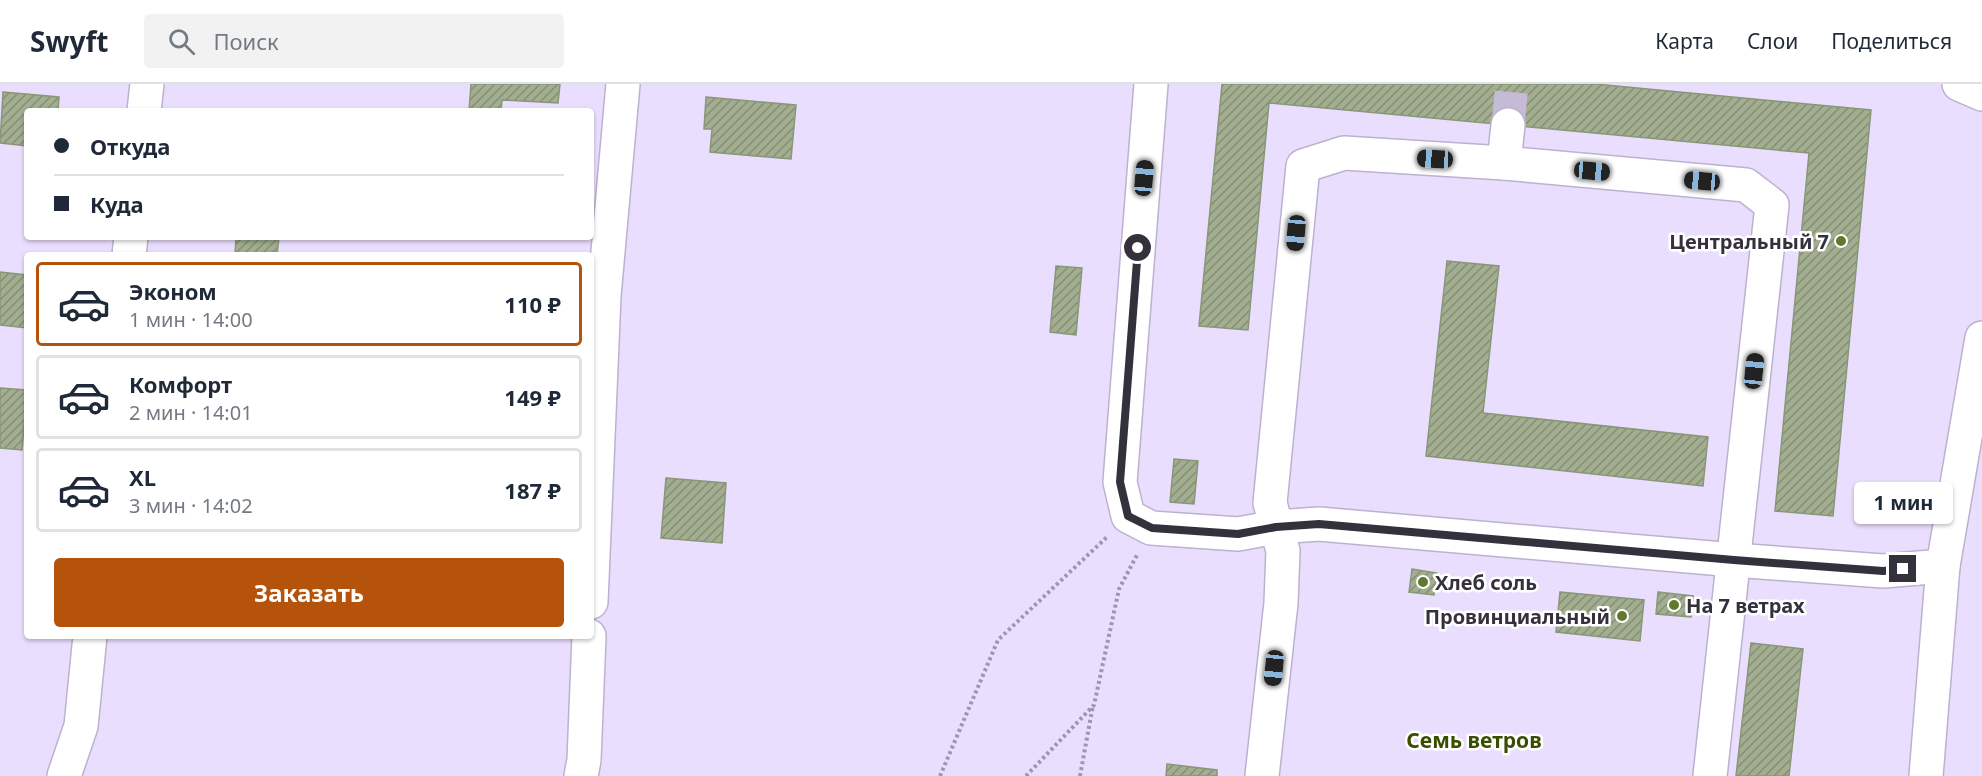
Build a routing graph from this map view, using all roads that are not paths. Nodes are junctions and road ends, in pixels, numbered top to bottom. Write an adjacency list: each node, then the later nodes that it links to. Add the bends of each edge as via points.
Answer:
1 (147, 84): 6 (street)
2 (623, 84): 11 (street, via 604,296)
3 (1151, 84): 10 (street, via 1120,482 1140,522 1238,534)
4 (1959, 84): 5 (street)
5 (1982, 94)
6 (144, 108)
7 (1508, 125): 8 (street)
8 (1504, 163): 10 (street, via 1344,153 1303,166 1270,503); 12 (street, via 1746,185 1773,205)
9 (1982, 338): 13 (street)
10 (1276, 527): 12 (street, via 1319,524); 18 (street, via 1283,551 1281,603)
11 (594, 531)
12 (1734, 560): 13 (street, via 1883,571); 19 (street)
13 (1943, 566): 20 (street)
14 (90, 639): 16 (street, via 81,726)
15 (590, 639): 17 (street)
16 (64, 776)
17 (581, 776)
18 (1262, 776)
19 (1710, 776)
20 (1926, 776)

